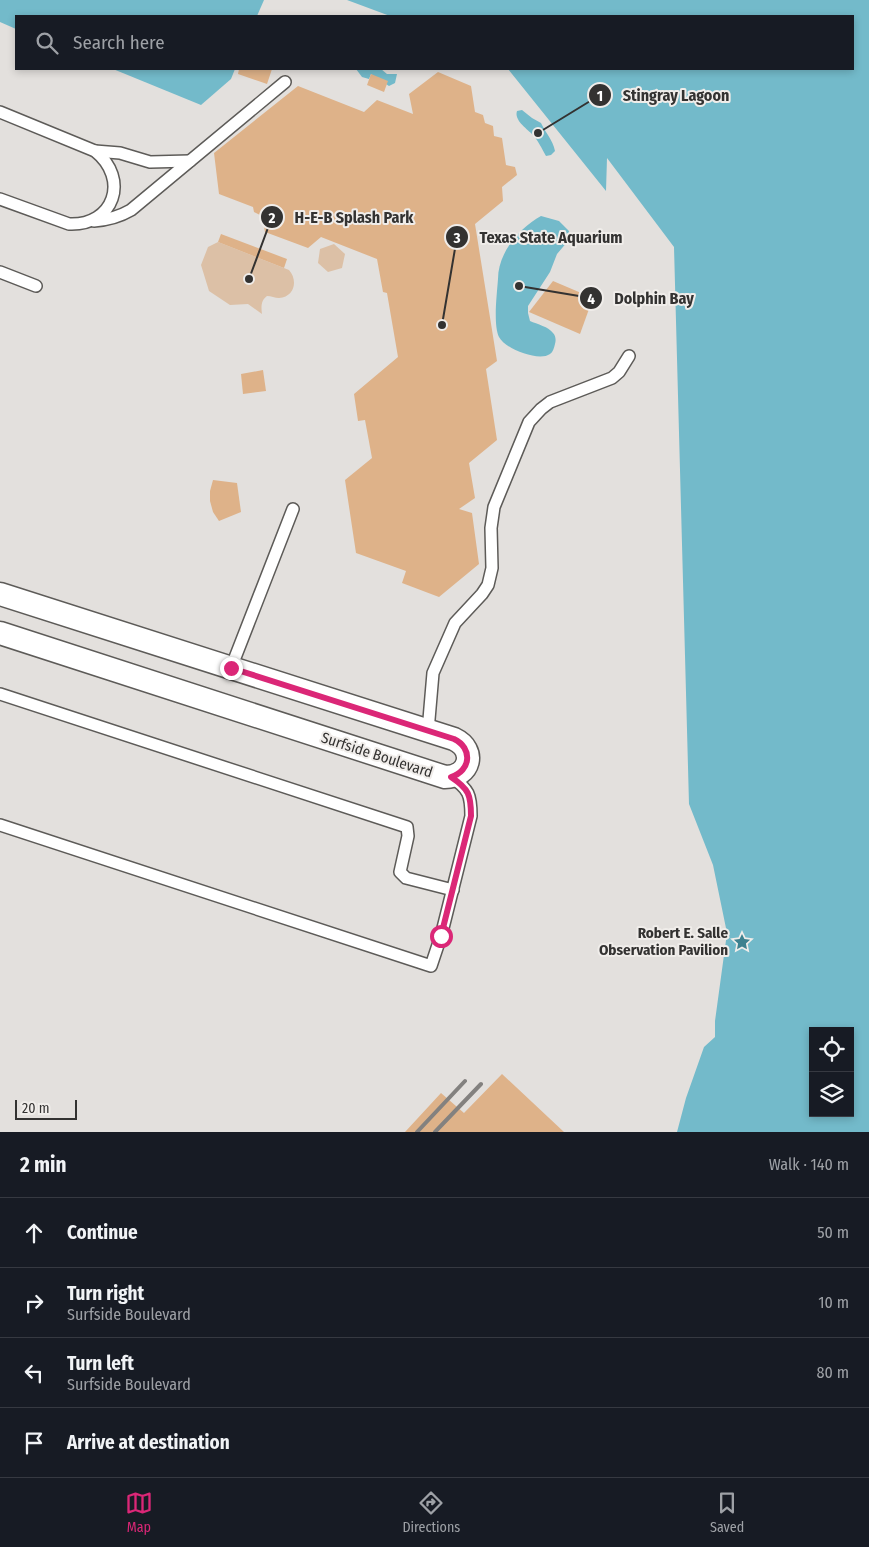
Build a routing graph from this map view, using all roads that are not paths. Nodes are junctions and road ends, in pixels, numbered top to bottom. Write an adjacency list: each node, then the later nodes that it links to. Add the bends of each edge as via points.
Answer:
1 (285, 82): 4 (lane)
2 (0, 112): 3 (lane)
3 (95, 151): 4 (lane, via 120,153 150,162); 6 (lane, via 111,169 114,193 103,214)
4 (190, 161): 6 (lane, via 131,210 108,220)
5 (0, 198): 6 (lane, via 68,224)
6 (93, 221)
7 (0, 272): 8 (lane)
8 (36, 286)
9 (629, 356): 15 (lane, via 612,378 550,402 529,422 494,507 492,568 488,585 455,623 433,674)
10 (293, 510): 13 (lane)
11 (0, 594): 13 (street, Surfside Boulevard)
12 (0, 633): 16 (street, Surfside Boulevard)
13 (231, 668): 15 (street, Surfside Boulevard)
14 (0, 694): 18 (lane, via 407,827 400,872 406,878)
15 (428, 731): 16 (street, Surfside Boulevard, via 454,739 464,747 468,760 466,766)
16 (451, 777): 18 (lane, via 464,786 471,799 471,816)
17 (0, 825): 18 (lane, via 431,966)
18 (453, 890)

